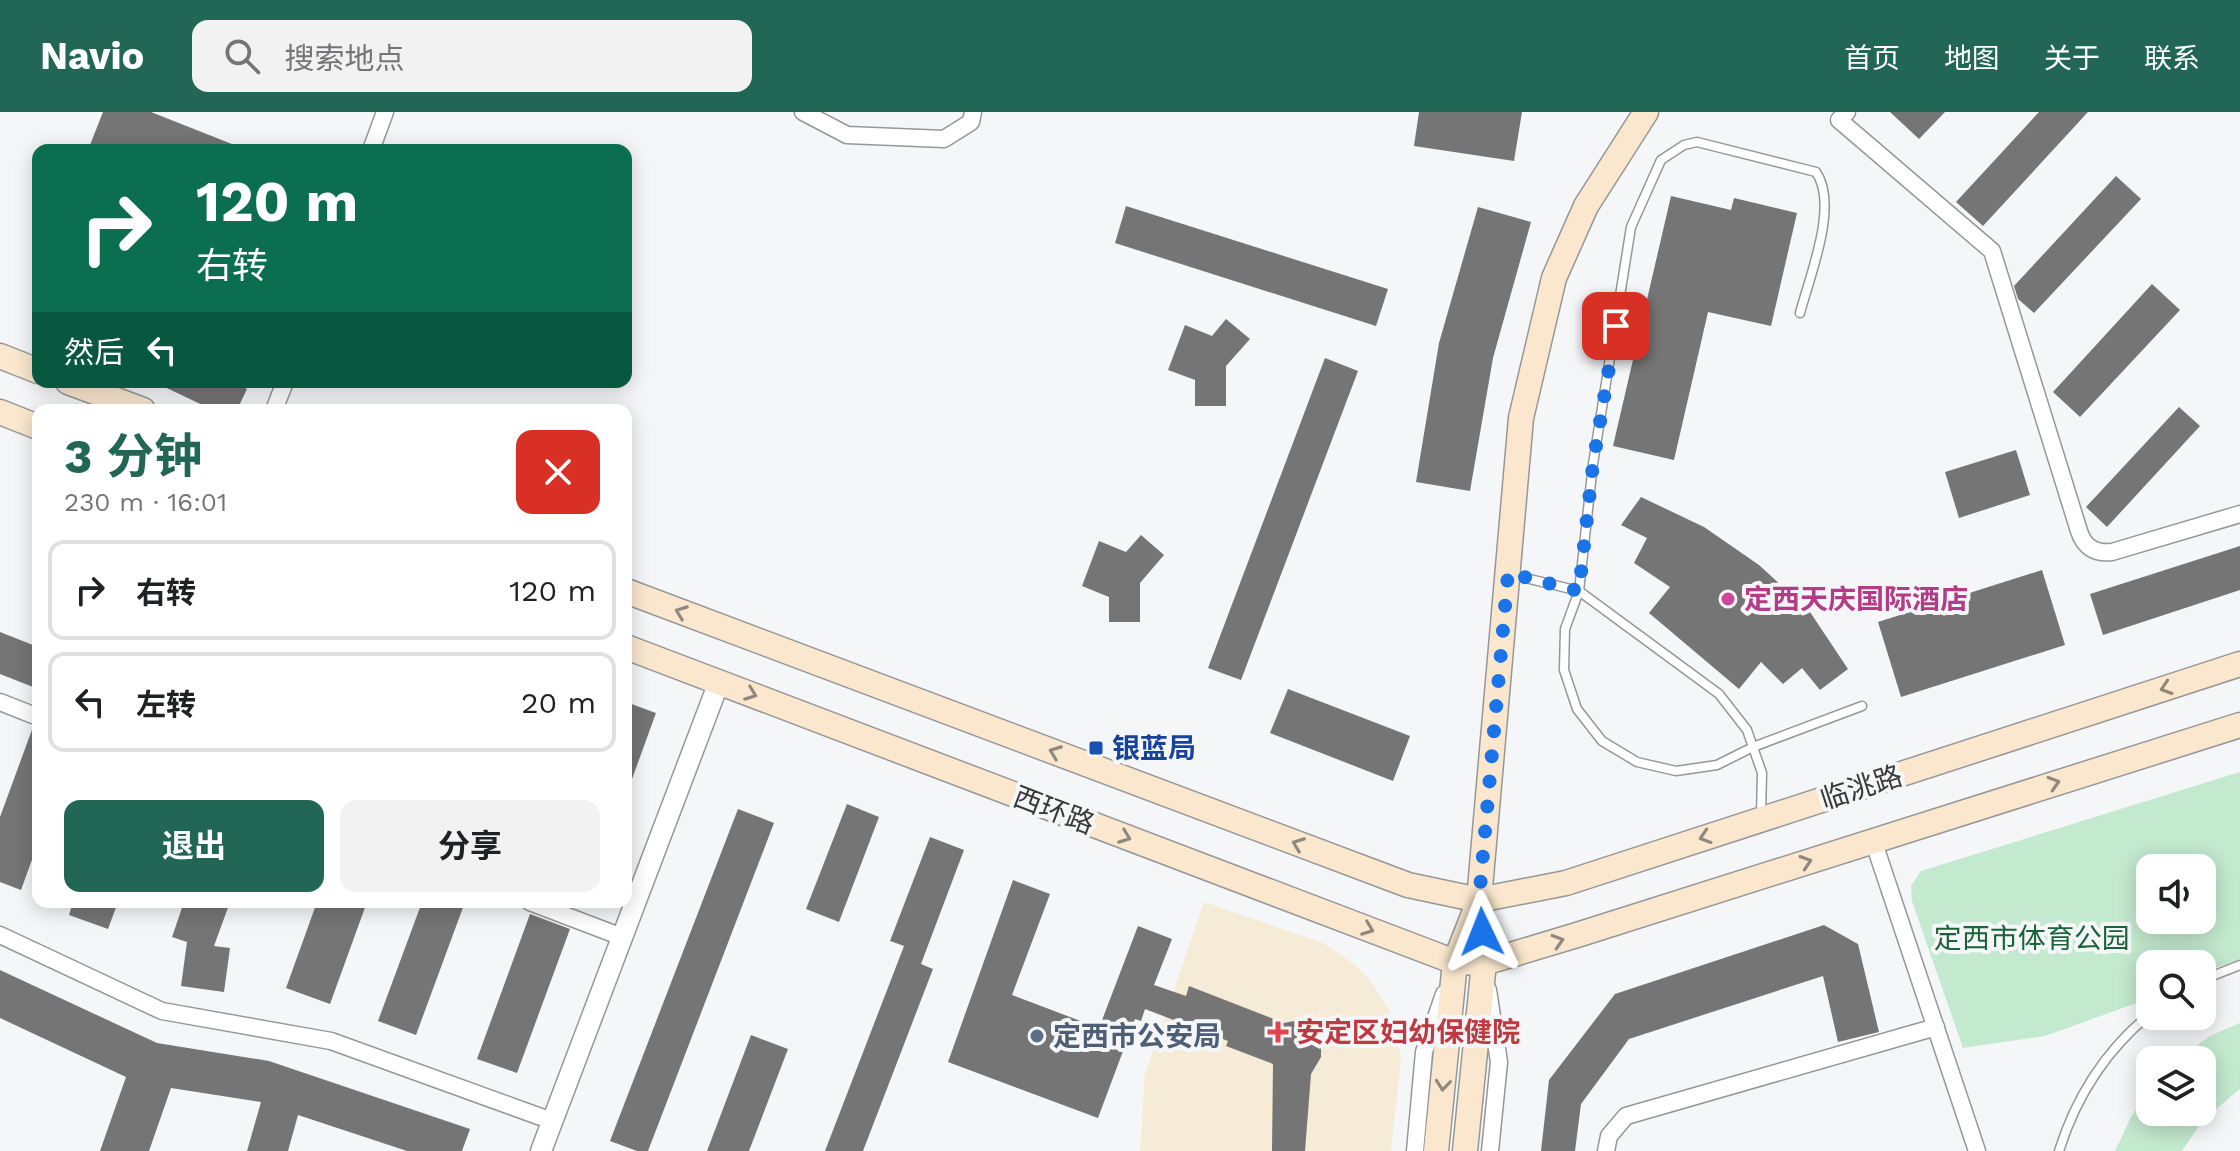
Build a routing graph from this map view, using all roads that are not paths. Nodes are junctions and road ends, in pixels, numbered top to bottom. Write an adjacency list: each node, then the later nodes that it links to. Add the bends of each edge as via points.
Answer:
1 (385, 112): 6 (street)
2 (803, 112): 3 (street, via 847,135 944,139 971,122)
3 (973, 112)
4 (1646, 112): 15 (main road, via 1586,206 1554,278 1521,418)
5 (1847, 112): 14 (street, via 1839,120 1992,251 2087,546 2112,552)
6 (373, 144)
7 (1800, 313): 16 (lane, via 1827,202 1816,172 1711,144 1671,151 1661,160 1631,227 1593,464)
8 (0, 356): 9 (main road)
9 (32, 369)
10 (84, 388): 11 (main road)
11 (127, 404)
12 (0, 412): 13 (main road)
13 (32, 425)
14 (2240, 514)
15 (1508, 573): 16 (lane); 28 (main road)
16 (1579, 591): 25 (lane, via 1719,694 1747,730); 25 (lane, via 1565,629 1564,670 1577,709 1602,741 1637,762 1676,771 1717,765)
17 (632, 593): 28 (main road, 西环路, one-way to 17, via 1408,885)
18 (632, 649): 20 (main road, 西环路)
19 (2240, 664): 26 (main road, 临洮路, one-way to 26)
20 (719, 682): 31 (street); 32 (main road, 西环路, one-way to 32)
21 (0, 702): 23 (street)
22 (1862, 706): 25 (lane)
23 (32, 715)
24 (2240, 725): 27 (main road, 临洮路, one-way to 24)
25 (1753, 747): 26 (lane, via 1762,773)
26 (1761, 819): 28 (main road, 临洮路, one-way to 28, via 1566,883)
27 (1873, 840): 33 (main road, 临洮路, one-way to 27); 36 (street)
28 (1479, 900): 32 (main road); 33 (main road)
29 (546, 908): 31 (street)
30 (0, 935): 38 (street, via 162,1011 331,1041)
31 (622, 937): 38 (street)
32 (1455, 962): 33 (main road, 西环路); 40 (street, via 1424,1052); 41 (main road, one-way to 41)
33 (1484, 963): 42 (main road); 43 (street, via 1499,1062)
34 (2240, 965): 35 (lane)
35 (2216, 974)
36 (1936, 1027): 44 (street, via 1626,1116 1609,1136); 45 (street)
37 (2136, 1027): 46 (lane, via 2089,1083)
38 (552, 1121): 39 (street)
39 (541, 1151)
40 (1415, 1151)
41 (1436, 1151)
42 (1465, 1151)
43 (1490, 1151)
44 (1606, 1151)
45 (1977, 1151)
46 (2059, 1151)

